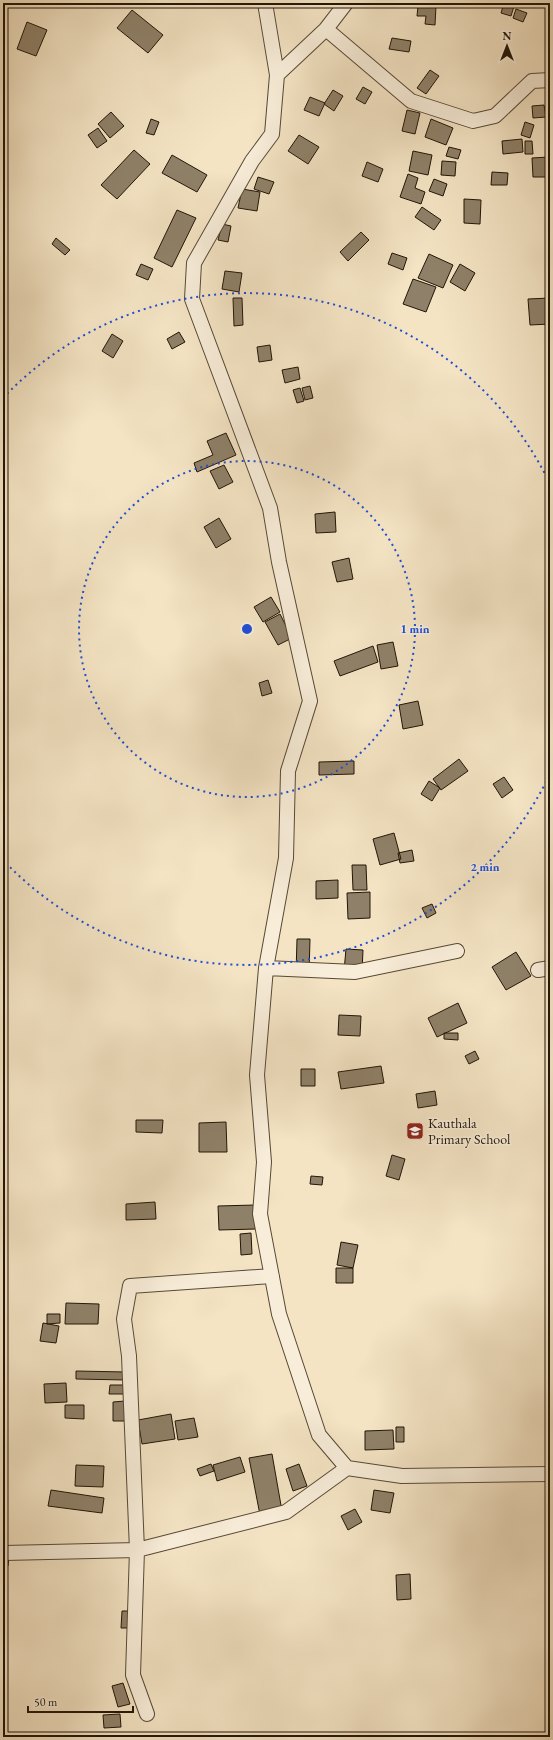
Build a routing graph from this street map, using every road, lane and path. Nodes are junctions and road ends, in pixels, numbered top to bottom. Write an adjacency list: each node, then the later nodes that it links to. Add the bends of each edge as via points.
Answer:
1 (265, 3): 4 (street)
2 (346, 3): 3 (street)
3 (326, 29): 4 (street); 5 (street, via 411,101 473,121 495,116 532,81)
4 (277, 75): 7 (street, via 272,134 252,162 194,263 192,299 270,508 279,562 310,701 288,771 286,858)
5 (550, 80)
6 (457, 951): 7 (street, via 355,972)
7 (266, 968): 8 (street, via 257,1075 264,1162 260,1214)
8 (272, 1276): 9 (street, via 279,1314 319,1435); 11 (street, via 130,1286 124,1319 129,1356)
9 (347, 1468): 10 (street, via 402,1476); 11 (street, via 286,1512)
10 (550, 1474)
11 (137, 1550): 12 (street); 13 (street, via 133,1675)
12 (4, 1553)
13 (147, 1714)

